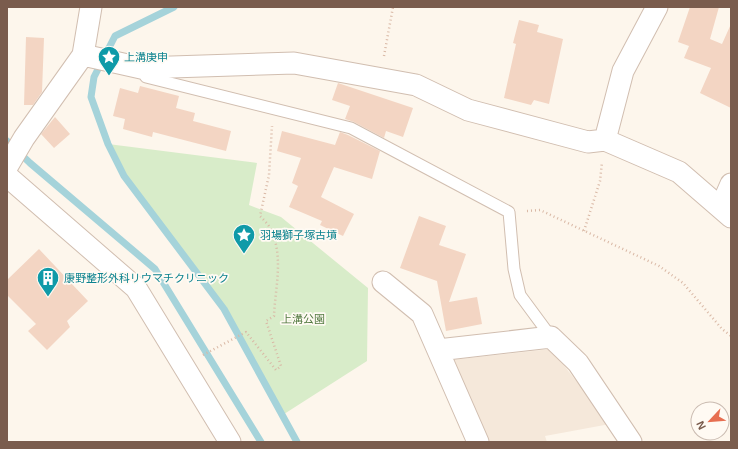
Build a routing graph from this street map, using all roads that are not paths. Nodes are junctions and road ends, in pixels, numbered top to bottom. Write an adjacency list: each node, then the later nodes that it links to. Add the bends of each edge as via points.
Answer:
1 (91, 7): 3 (street)
2 (657, 7): 5 (street, via 623,71)
3 (87, 56): 4 (street); 6 (street, via 24,138)
4 (141, 68): 5 (street, via 294,63 416,85 468,110 588,142); 10 (lane, via 146,77 351,128 509,212 514,269 520,296)
5 (605, 140): 8 (street, via 679,172)
6 (8, 169): 12 (street, via 136,288)
7 (731, 184): 8 (street)
8 (726, 212)
9 (384, 282): 11 (street, via 422,314)
10 (552, 337): 11 (street); 14 (street, via 578,363)
11 (438, 350): 13 (street)
12 (230, 442)
13 (478, 442)
14 (631, 442)

